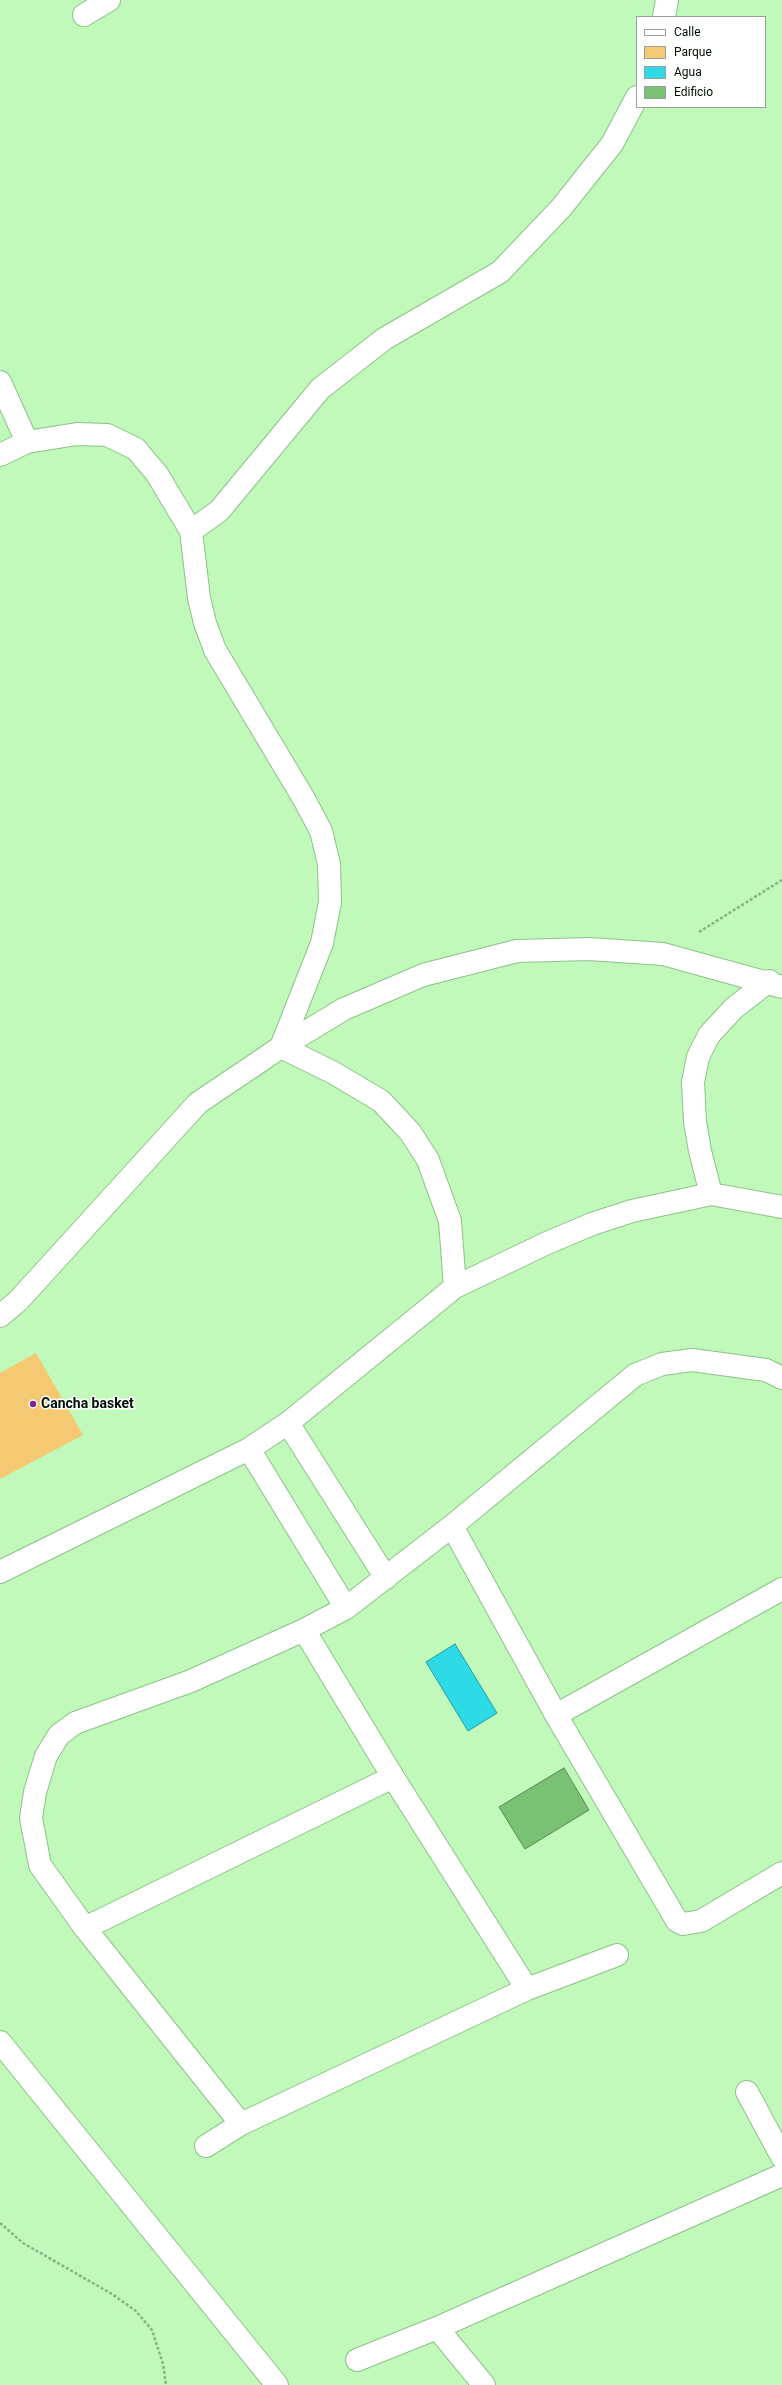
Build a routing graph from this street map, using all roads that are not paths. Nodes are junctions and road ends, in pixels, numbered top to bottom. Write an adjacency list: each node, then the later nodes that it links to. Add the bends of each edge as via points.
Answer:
1 (109, 0): 3 (street)
2 (667, 0): 4 (street)
3 (84, 15)
4 (664, 16)
5 (636, 98): 9 (street, via 612,144 561,208 500,272 384,340 320,389 219,511)
6 (0, 382): 7 (street)
7 (27, 442): 8 (street); 9 (street, via 77,434 107,435 136,448 157,474)
8 (0, 455)
9 (191, 531): 11 (street, via 199,598 215,650 304,799 321,831 329,864 330,902 322,943)
10 (775, 984): 11 (street, via 663,954 590,949 517,951 423,975 344,1009); 12 (street, via 734,1008 709,1035 698,1057 693,1082 695,1122)
11 (281, 1047): 14 (street, via 334,1073 381,1101 410,1132 428,1160 450,1221); 15 (street, via 198,1103 18,1301)
12 (711, 1194): 13 (street); 14 (street, via 632,1211 592,1224)
13 (782, 1207)
14 (455, 1288): 17 (street)
15 (0, 1316)
16 (782, 1378): 19 (street, via 766,1370 692,1360 662,1364 635,1375)
17 (288, 1423): 18 (street); 21 (street)
18 (249, 1449): 20 (street); 23 (street)
19 (452, 1526): 21 (street); 25 (street)
20 (0, 1572)
21 (386, 1578): 23 (street)
22 (782, 1589): 25 (street)
23 (346, 1608): 24 (street)
24 (304, 1630): 26 (street); 28 (street, via 191,1681 75,1723 59,1735 46,1756 35,1792 31,1818 40,1865)
25 (556, 1715): 27 (street, via 677,1921 683,1924 701,1921)
26 (393, 1777): 28 (street); 30 (street)
27 (782, 1873)
28 (85, 1928): 33 (street)
29 (617, 1955): 30 (street)
30 (527, 1989): 33 (street)
31 (0, 2042): 39 (street)
32 (747, 2092): 35 (street)
33 (241, 2124): 34 (street)
34 (206, 2146)
35 (782, 2158)
36 (782, 2175): 37 (street)
37 (437, 2328): 38 (street); 40 (street)
38 (357, 2360)
39 (277, 2385)
40 (484, 2385)

